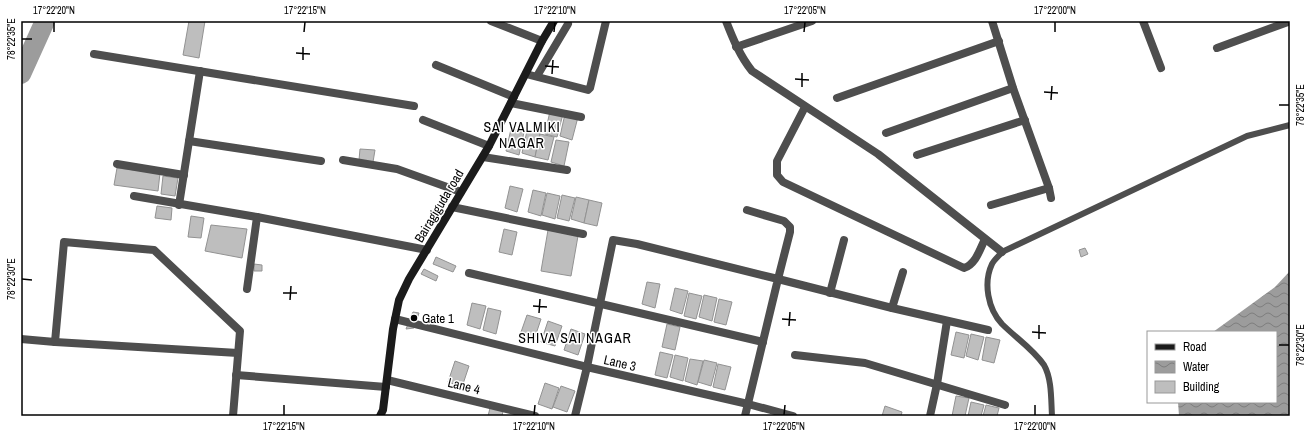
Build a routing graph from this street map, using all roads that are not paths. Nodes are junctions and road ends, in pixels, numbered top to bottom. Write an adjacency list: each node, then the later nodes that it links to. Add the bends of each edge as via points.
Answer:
1 (491, 21): 10 (street)
2 (554, 21): 10 (street, Bairagiguda road)
3 (606, 21): 19 (street, via 588,90)
4 (726, 21): 12 (street)
5 (812, 21): 12 (street)
6 (992, 21): 11 (street)
7 (1143, 21): 16 (street)
8 (567, 22): 19 (street)
9 (1288, 24): 13 (street)
10 (542, 41): 18 (street, Bairagiguda road)
11 (999, 41): 20 (street); 21 (street)
12 (736, 47): 24 (street, via 752,71)
13 (1217, 48)
14 (94, 54): 17 (street)
15 (436, 65): 22 (street)
16 (1161, 68)
17 (200, 71): 23 (street); 30 (street)
18 (526, 74): 19 (street); 22 (street, Bairagiguda road)
19 (537, 76)
20 (1013, 88): 27 (street); 29 (street)
21 (837, 98)
22 (512, 100): 25 (street); 31 (street, Bairagiguda road)
23 (414, 106)
24 (806, 107): 49 (street, via 878,154); 49 (street, via 777,161 777,175 783,182 964,268 974,261)
25 (581, 117)
26 (423, 120): 31 (street)
27 (1024, 120): 32 (street); 39 (street)
28 (1290, 125): 52 (lane, via 1248,136)
29 (886, 133)
30 (189, 141): 35 (street); 38 (street)
31 (489, 146): 33 (street, Bairagiguda road)
32 (917, 155)
33 (483, 157): 37 (street); 40 (street, Bairagiguda road)
34 (343, 160): 40 (street, via 397,169)
35 (322, 161)
36 (117, 164): 38 (street)
37 (566, 170)
38 (184, 175): 43 (street)
39 (1049, 188): 42 (street); 44 (street)
40 (461, 192): 45 (street, Bairagiguda road)
41 (134, 196): 43 (street)
42 (1052, 198)
43 (179, 205): 47 (street)
44 (991, 205)
45 (452, 207): 48 (street); 51 (street, Bairagiguda road)
46 (747, 210): 55 (street, via 784,221 790,227)
47 (257, 217): 51 (street); 56 (street)
48 (583, 234)
49 (985, 239): 52 (street)
50 (844, 240): 57 (street)
51 (427, 250): 60 (street, Bairagiguda road, via 399,300)
52 (1002, 252): 81 (lane, via 992,263 987,292 1001,323 1036,355 1044,366 1049,377)
53 (903, 272): 59 (street)
54 (469, 273): 58 (street)
55 (778, 279): 57 (street); 58 (street, via 613,240); 65 (street)
56 (247, 289)
57 (830, 293): 59 (street)
58 (600, 304): 65 (street); 68 (street)
59 (892, 308): 61 (street)
60 (395, 319): 68 (street, Lane 3); 70 (street, Bairagiguda road)
61 (947, 321): 62 (street); 71 (street)
62 (988, 330)
63 (21, 339): 64 (street)
64 (54, 342): 66 (street); 66 (street, via 64,242 154,250 240,331)
65 (763, 342): 72 (street)
66 (238, 353): 69 (street)
67 (795, 355): 71 (street, via 865,363)
68 (587, 368): 72 (street, Lane 3); 77 (street)
69 (236, 374): 70 (street, Lane 4); 74 (street)
70 (387, 384): 75 (street, Bairagiguda road); 76 (street, Lane 4)
71 (937, 384): 73 (street); 80 (street)
72 (748, 404): 78 (street); 79 (street, Lane 3)
73 (1005, 405)
74 (233, 416)
75 (380, 416)
76 (535, 416)
77 (575, 416)
78 (745, 416)
79 (793, 416)
80 (930, 416)
81 (1052, 416)

